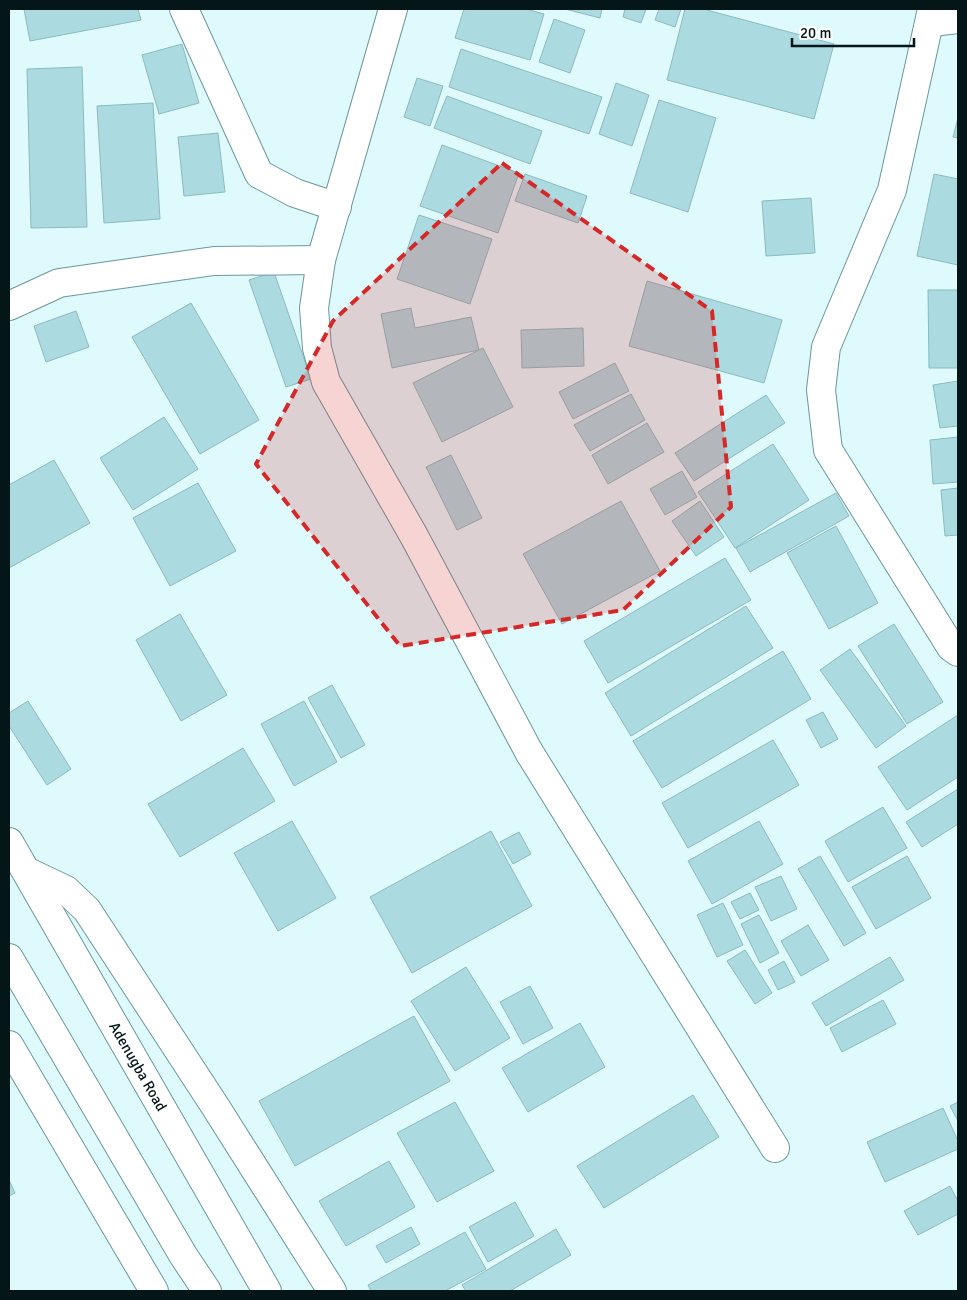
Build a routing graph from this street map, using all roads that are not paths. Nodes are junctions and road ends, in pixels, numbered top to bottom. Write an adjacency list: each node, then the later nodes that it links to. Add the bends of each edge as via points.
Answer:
1 (184, 9): 5 (street, via 259,174 295,192)
2 (393, 9): 5 (street)
3 (932, 15): 4 (street); 8 (street, via 892,190 826,347 821,390 828,450 951,647)
4 (958, 19)
5 (337, 207): 6 (street)
6 (321, 260): 7 (street, via 214,261 59,283); 13 (street, via 314,308 317,348 326,382 414,536 529,752)
7 (9, 306)
8 (958, 652)
9 (9, 842): 10 (street, Adenugba Road)
10 (28, 872): 16 (street, Adenugba Road); 17 (street, via 66,890 87,910)
11 (9, 958): 15 (street)
12 (9, 1045): 14 (street)
13 (776, 1148)
14 (154, 1291)
15 (207, 1291)
16 (267, 1291)
17 (332, 1291)

